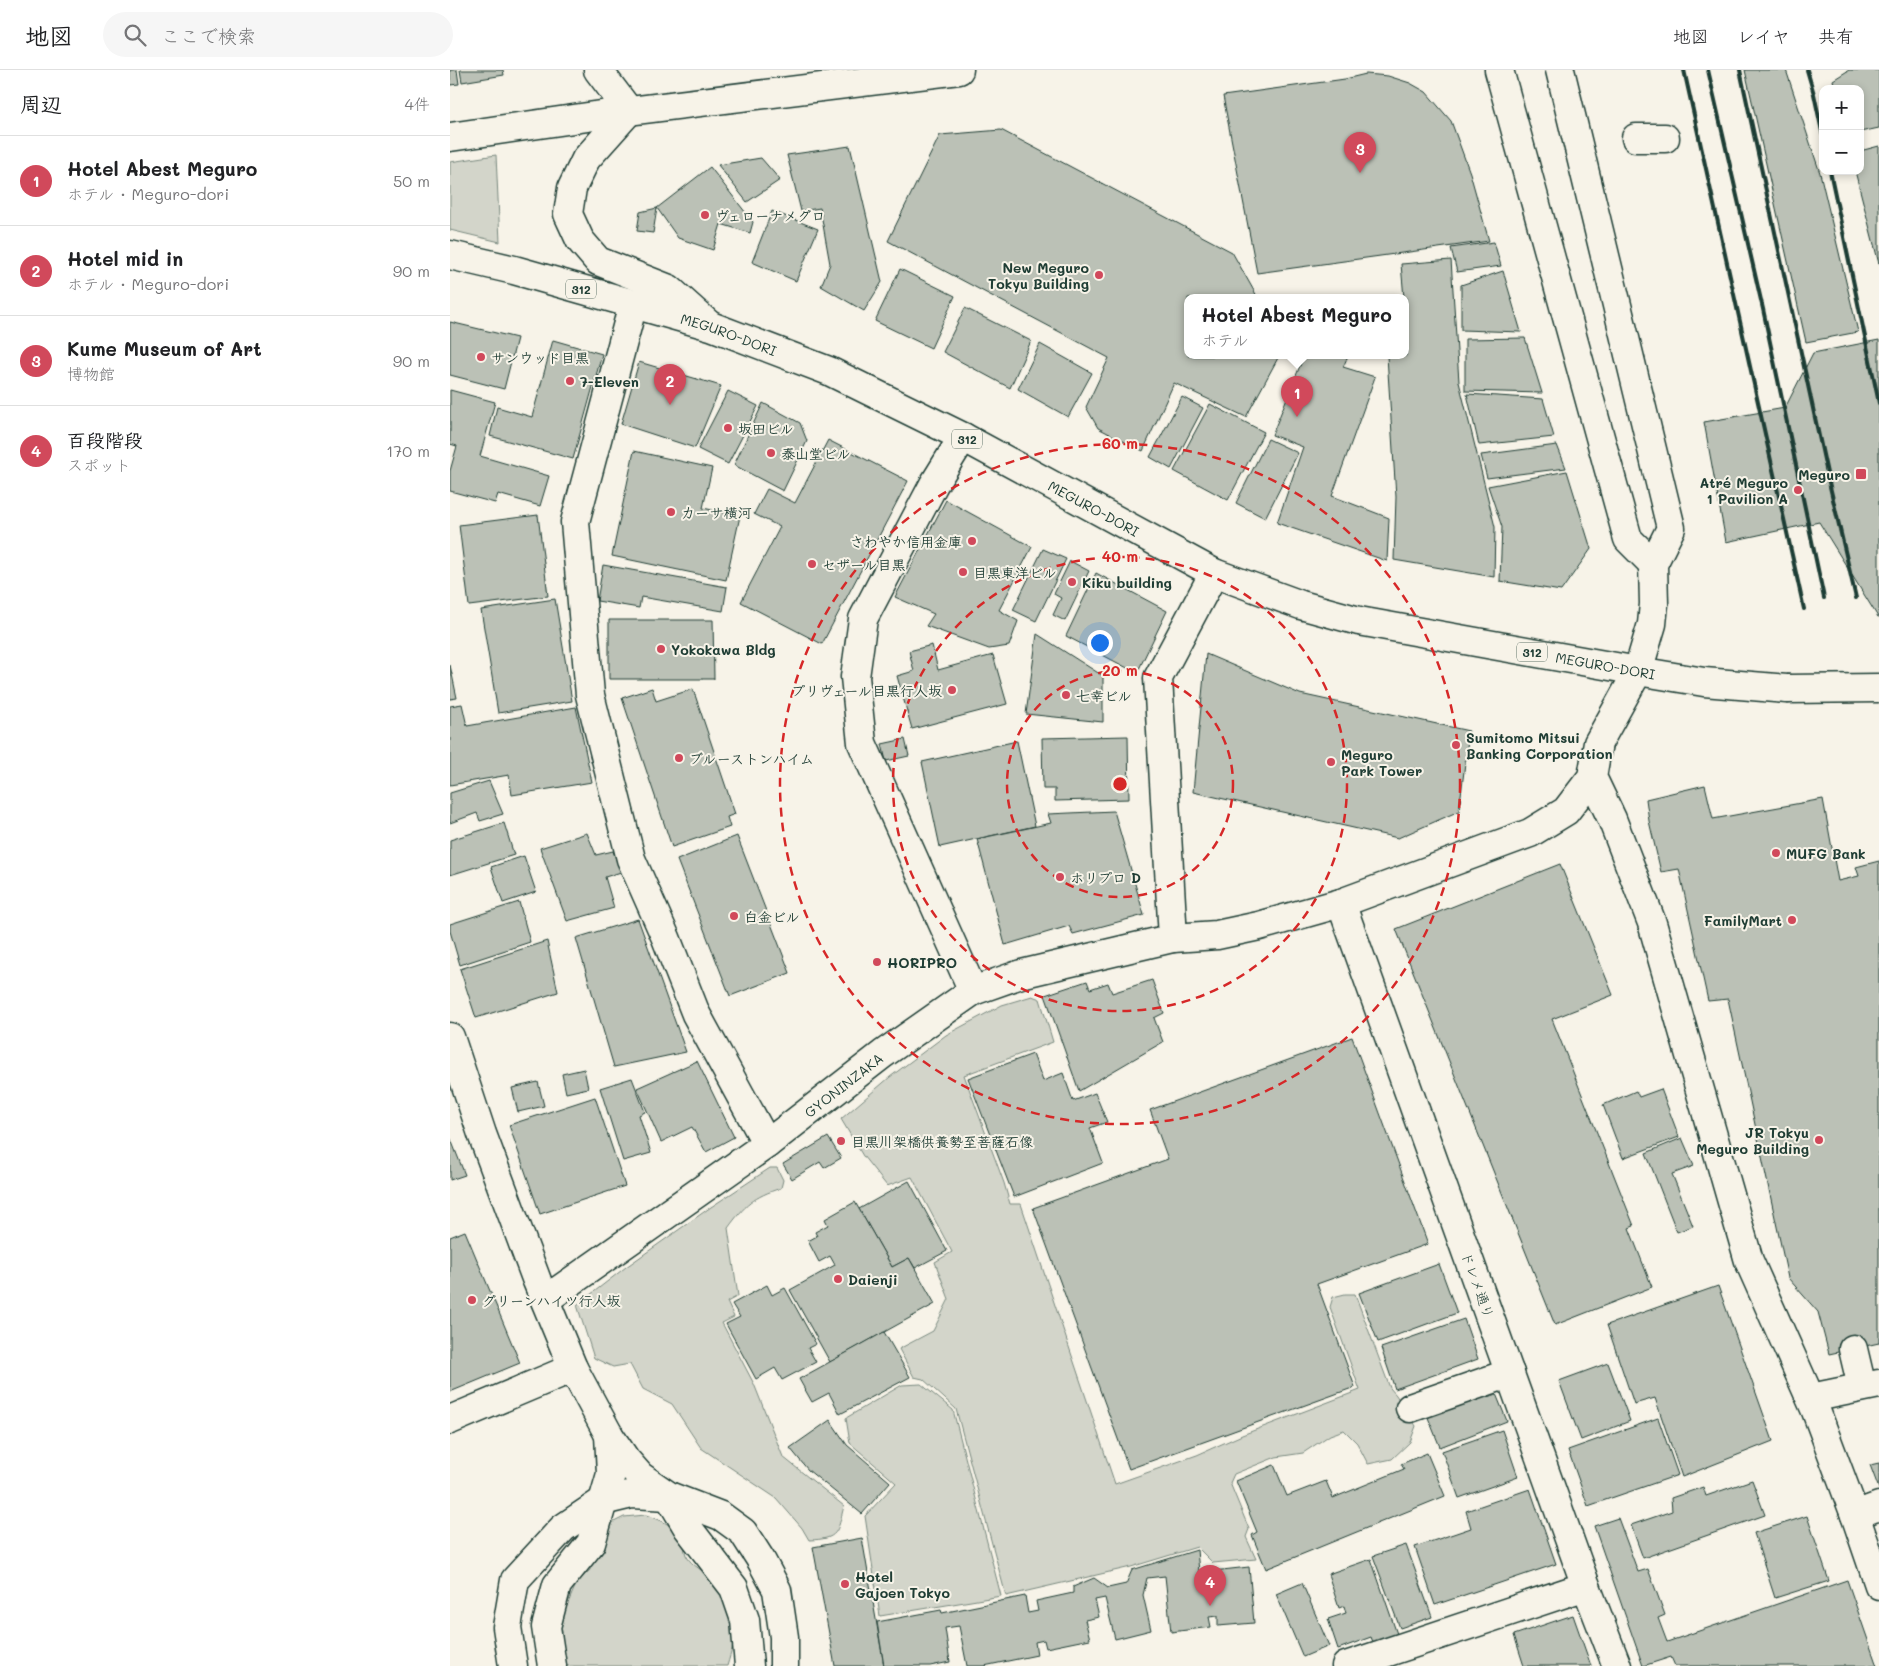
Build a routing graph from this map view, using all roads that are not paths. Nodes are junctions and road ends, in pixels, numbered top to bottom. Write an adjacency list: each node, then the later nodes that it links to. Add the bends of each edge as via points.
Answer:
1 (598, 70): 5 (street)
2 (959, 70): 5 (street)
3 (1499, 70): 13 (street, via 1628,539)
4 (1560, 70): 13 (street, via 1671,528)
5 (629, 111): 6 (street); 11 (street, via 586,159 572,188 568,214 580,240 598,261 669,289)
6 (450, 137)
7 (1636, 138): 8 (street)
8 (1665, 138)
9 (450, 255): 10 (street, MEGURO-DORI / 312)
10 (633, 304): 11 (street, MEGURO-DORI / 312); 22 (street, via 575,522 590,695 631,859 696,1014)
11 (711, 326): 12 (street, MEGURO-DORI / 312, via 828,370)
12 (963, 437): 14 (street, MEGURO-DORI / 312); 20 (street, via 934,484 864,619 855,676 862,743)
13 (1654, 564): 15 (street, via 1652,624)
14 (1214, 573): 15 (street, MEGURO-DORI / 312, via 1301,605 1360,620); 19 (street, via 1158,678)
15 (1638, 672): 16 (street, MEGURO-DORI / 312, bridge, via 1787,689); 17 (street, via 1598,743)
16 (1879, 688)
17 (1592, 777): 18 (street, GYONINZAKA, via 1566,811 1530,833); 28 (street, via 1612,819 1652,923 1748,1261)
18 (1342, 902): 19 (street, GYONINZAKA, via 1259,926 1216,935); 26 (street, ドレメ通り)
19 (1173, 938): 20 (street, GYONINZAKA, via 1021,974)
20 (974, 991): 22 (street, GYONINZAKA, via 883,1054)
21 (450, 1037): 23 (street, via 482,1134)
22 (767, 1144): 23 (street, GYONINZAKA)
23 (545, 1300): 25 (street)
24 (1853, 1349): 27 (street)
25 (573, 1368): 30 (street); 31 (street)
26 (1510, 1373): 29 (street); 36 (street, ドレメ通り)
27 (1871, 1386): 28 (street)
28 (1811, 1398): 34 (street)
29 (1410, 1408)
30 (450, 1420)
31 (608, 1434): 32 (street, via 640,1476); 33 (street, via 611,1474)
32 (669, 1496): 33 (street, via 632,1494); 39 (street, via 688,1528 734,1588 745,1620); 40 (street, via 721,1516 743,1532 777,1590 784,1637)
33 (603, 1501): 37 (street, via 563,1528 516,1580 507,1627); 38 (street, via 590,1543 557,1585 546,1627)
34 (1867, 1510): 35 (street)
35 (1879, 1585)
36 (1586, 1586): 41 (street); 42 (street, ドレメ通り)
37 (513, 1666)
38 (552, 1666)
39 (749, 1666)
40 (784, 1666)
41 (1346, 1666)
42 (1617, 1666)

